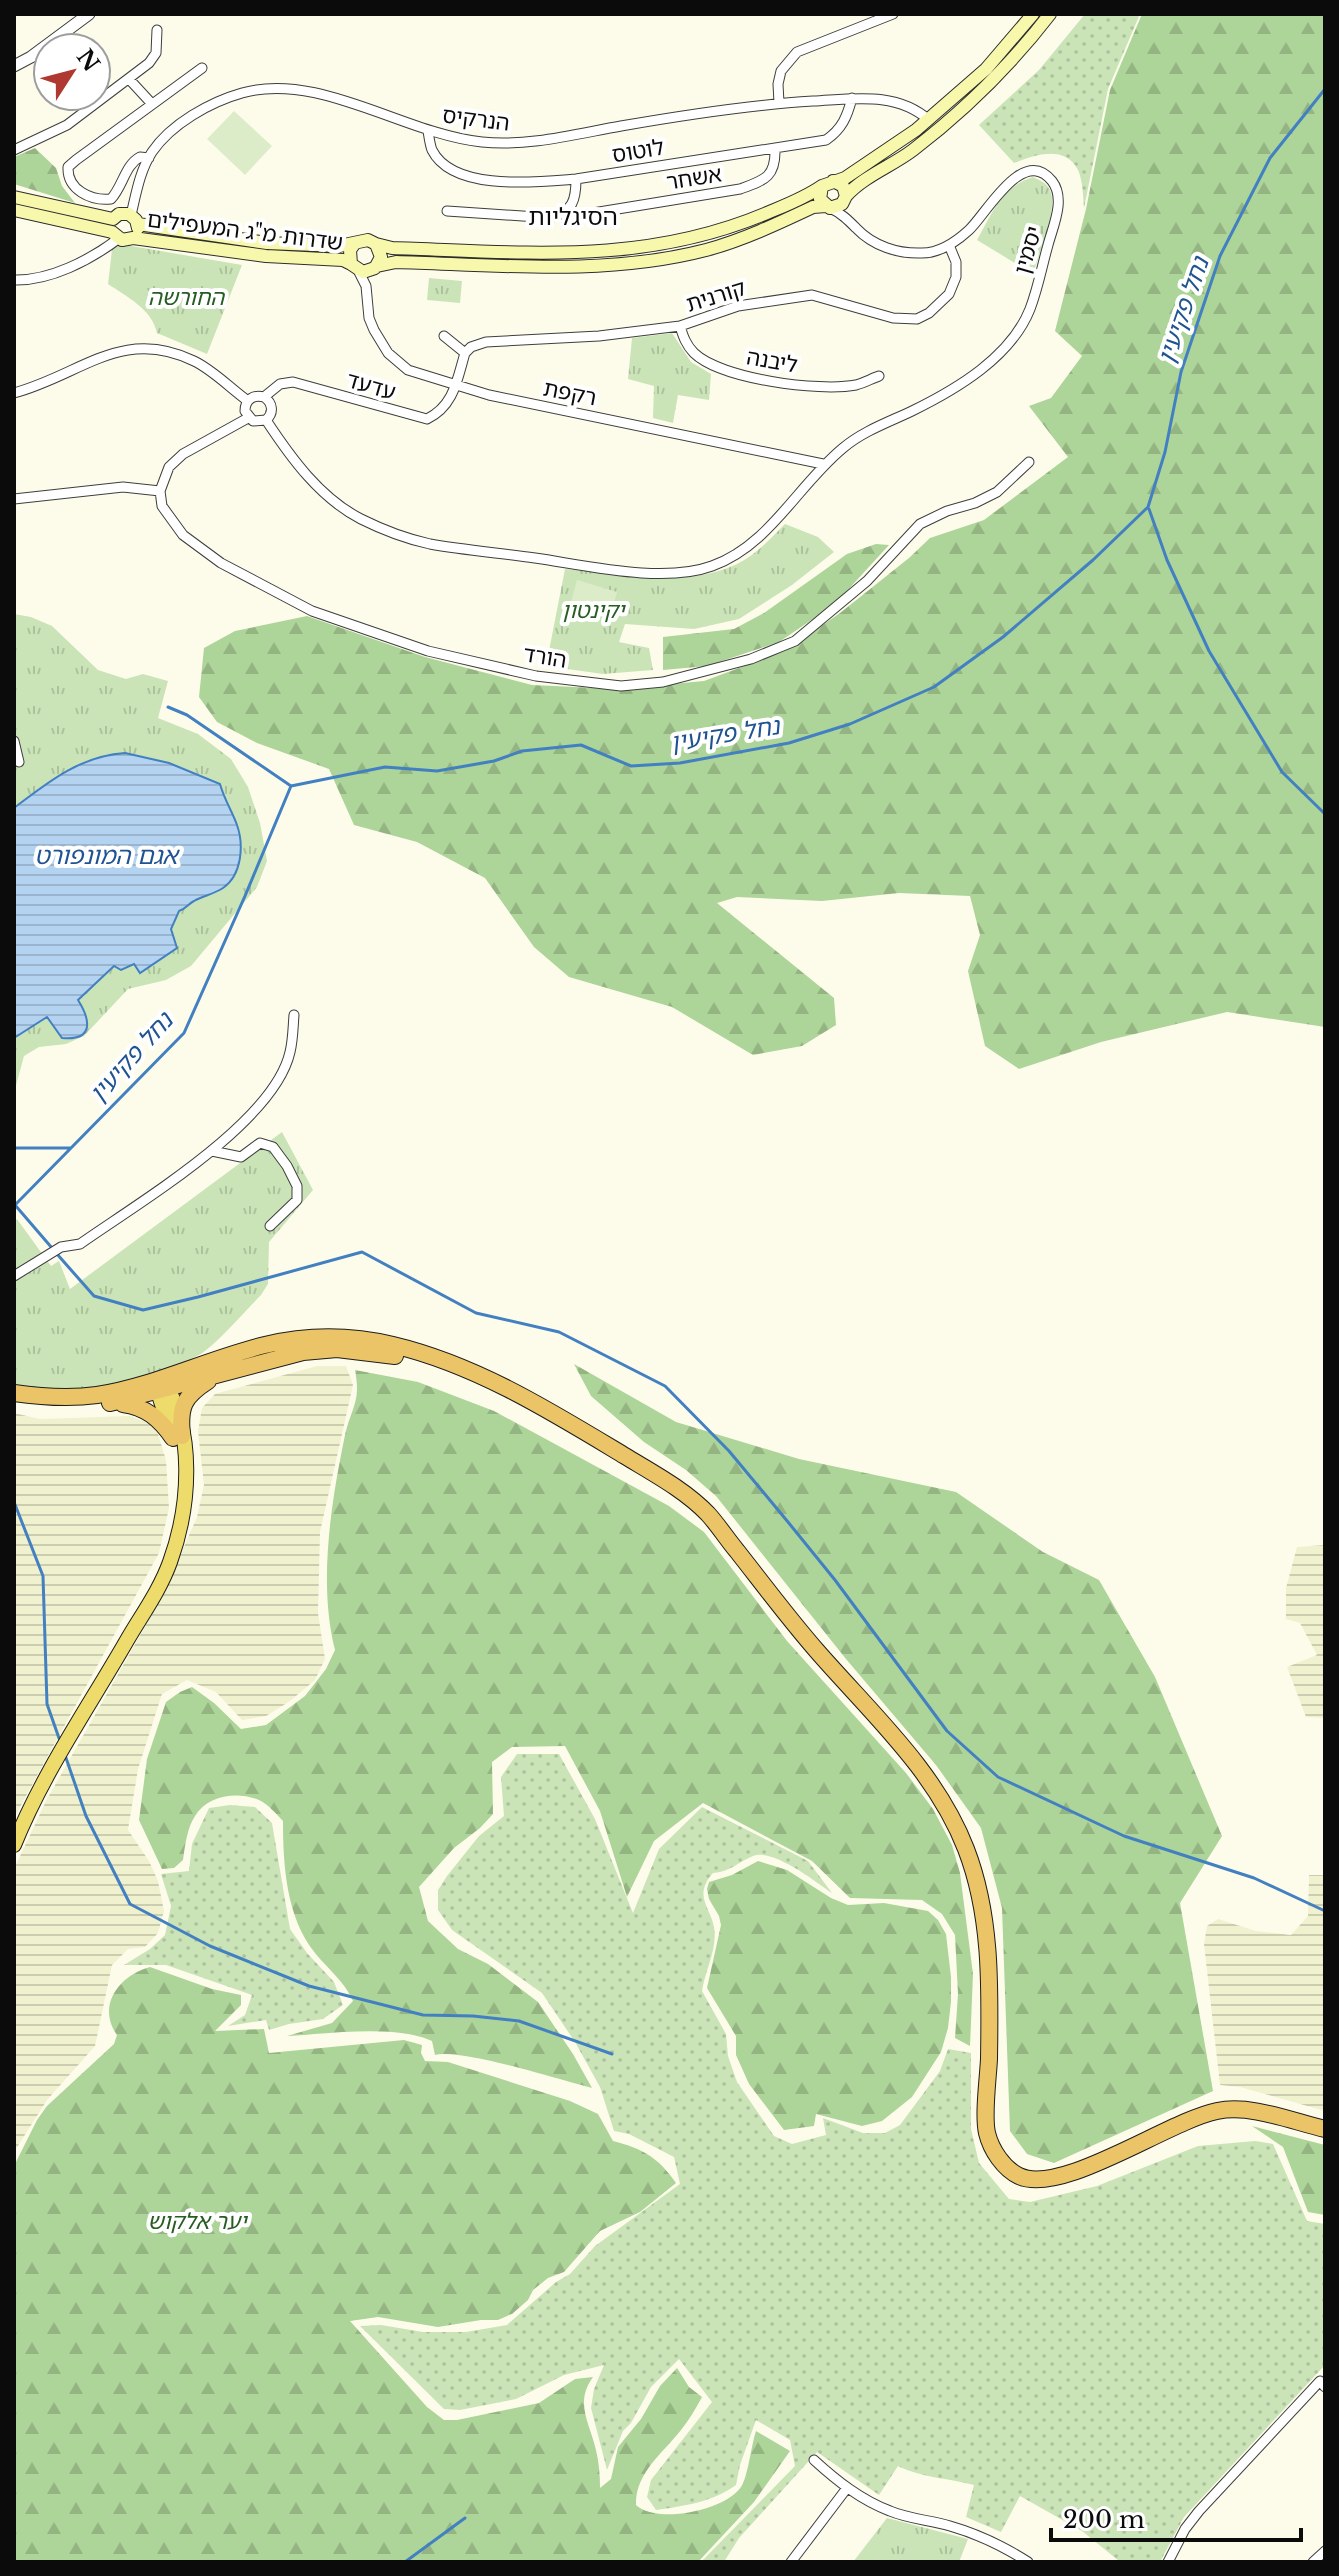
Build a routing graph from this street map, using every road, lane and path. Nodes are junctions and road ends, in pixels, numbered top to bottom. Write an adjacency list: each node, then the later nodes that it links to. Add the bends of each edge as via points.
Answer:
1 (89, 14): 6 (street)
2 (893, 14): 10 (street, via 797,52 781,71)
3 (1033, 14): 12 (main road, via 986,69)
4 (1050, 14): 20 (main road, via 980,94)
5 (157, 30): 8 (street, via 156,53)
6 (14, 66)
7 (202, 68): 11 (street)
8 (129, 79): 11 (street); 15 (street, via 67,125)
9 (852, 98): 10 (street, הנרקיס); 12 (street, הנרקיס, via 899,102); 14 (street, לוטוס, via 847,118 826,140)
10 (779, 103): 13 (street, הנרקיס, via 527,142 483,142)
11 (152, 104): 16 (street, via 76,160 67,174 78,190 111,199 133,160)
12 (929, 120): 18 (main road, via 845,178)
13 (428, 131): 16 (street, הנרקיס, via 306,89 253,90 219,101 179,125); 17 (street, לוטוס, via 432,149 459,174 482,180)
14 (775, 148): 17 (street, לוטוס); 24 (street, אשחר, via 771,174 758,183)
15 (14, 150)
16 (149, 158): 25 (street, הנרקיס)
17 (576, 179): 23 (street, via 573,204 551,218)
18 (828, 184): 20 (main road, via 843,186); 21 (main road, via 820,199); 30 (main road, via 715,233 641,248 504,252)
19 (14, 197): 27 (main road)
20 (845, 198): 21 (main road, via 839,207); 26 (street)
21 (828, 207): 26 (street); 33 (main road, via 813,207 711,248 643,261 587,266 396,262)
22 (14, 210): 27 (main road)
23 (447, 211)
24 (593, 213)
25 (134, 219): 27 (main road, via 121,214); 28 (main road); 29 (main road, שדרות מ"ג המעפילים, via 267,243)
26 (853, 225): 31 (street, via 894,251 926,254)
27 (114, 230): 28 (main road, via 126,241); 34 (street, via 105,249 42,277)
28 (133, 238): 32 (main road, שדרות מ"ג המעפילים, via 266,256 343,260)
29 (355, 243): 30 (main road); 32 (main road, via 350,250)
30 (376, 244): 33 (main road, via 381,253)
31 (949, 245): 36 (street, קורנית, via 956,277 949,294 917,319 893,318 812,295 738,306); 47 (street, יסמין, via 1022,173 1032,170 1052,182 1057,212 1038,281 1030,309 1005,347 951,390 873,428)
32 (354, 267): 33 (main road); 35 (street, רקפת)
33 (375, 268): 35 (street)
34 (14, 280)
35 (366, 286): 40 (street, רקפת, via 369,318 388,353 408,370)
36 (680, 326): 38 (street, קורנית, via 486,342); 39 (street, ליבנה, via 691,350 717,368 817,387 856,385)
37 (444, 336): 38 (street)
38 (465, 353): 40 (street)
39 (879, 376)
40 (455, 385): 42 (street, עדעד, via 448,404 427,419 293,382 280,384); 47 (street, רקפת)
41 (14, 393): 43 (street, via 109,354 145,347 195,361)
42 (264, 397): 43 (street); 45 (street, via 272,408)
43 (248, 401): 44 (street)
44 (248, 418): 45 (street); 48 (street, via 183,454 169,467)
45 (266, 420): 47 (street, via 335,502 391,532 428,543 665,574 709,567 745,551)
46 (1029, 462): 48 (street, הורד, via 997,492 920,524 867,581 795,641 707,671 621,686 536,676 428,651 312,611 221,563 183,535 162,506)
47 (823, 464)
48 (160, 491): 49 (street, via 123,487)
49 (14, 499)
50 (14, 741): 51 (street)
51 (19, 762)
52 (294, 1015): 53 (street, via 290,1054 274,1087)
53 (212, 1151): 54 (street, via 241,1157 260,1143 273,1147 297,1186 297,1200); 55 (street, via 80,1244 61,1247)
54 (270, 1226)
55 (14, 1276)
56 (222, 1373): 57 (highway); 61 (highway, via 303,1352 383,1354 458,1373); 62 (highway, via 187,1397)
57 (163, 1387): 58 (highway, via 96,1395); 60 (highway); 61 (highway, via 266,1345 337,1337 395,1345 436,1358); 62 (main road)
58 (14, 1393)
59 (14, 1402): 60 (highway)
60 (105, 1404): 62 (highway, via 142,1408)
61 (554, 1414): 65 (highway, via 683,1492 707,1513 816,1651 902,1745 954,1821 982,1908 990,2001 987,2131 1006,2168 1040,2181 1067,2175 1219,2110 1242,2109)
62 (178, 1437): 63 (main road, via 176,1506 159,1571); 64 (main road, via 186,1463 184,1506 165,1575 40,1789)
63 (14, 1828)
64 (14, 1845)
65 (1325, 2129)
66 (1325, 2387): 72 (street, via 1320,2381 1213,2494 1185,2529)
67 (814, 2460): 68 (street)
68 (847, 2488): 70 (street, via 892,2512 999,2544); 71 (street)
69 (1325, 2551): 73 (street)
70 (1022, 2561)
71 (791, 2562)
72 (1168, 2562)
73 (1313, 2562)

